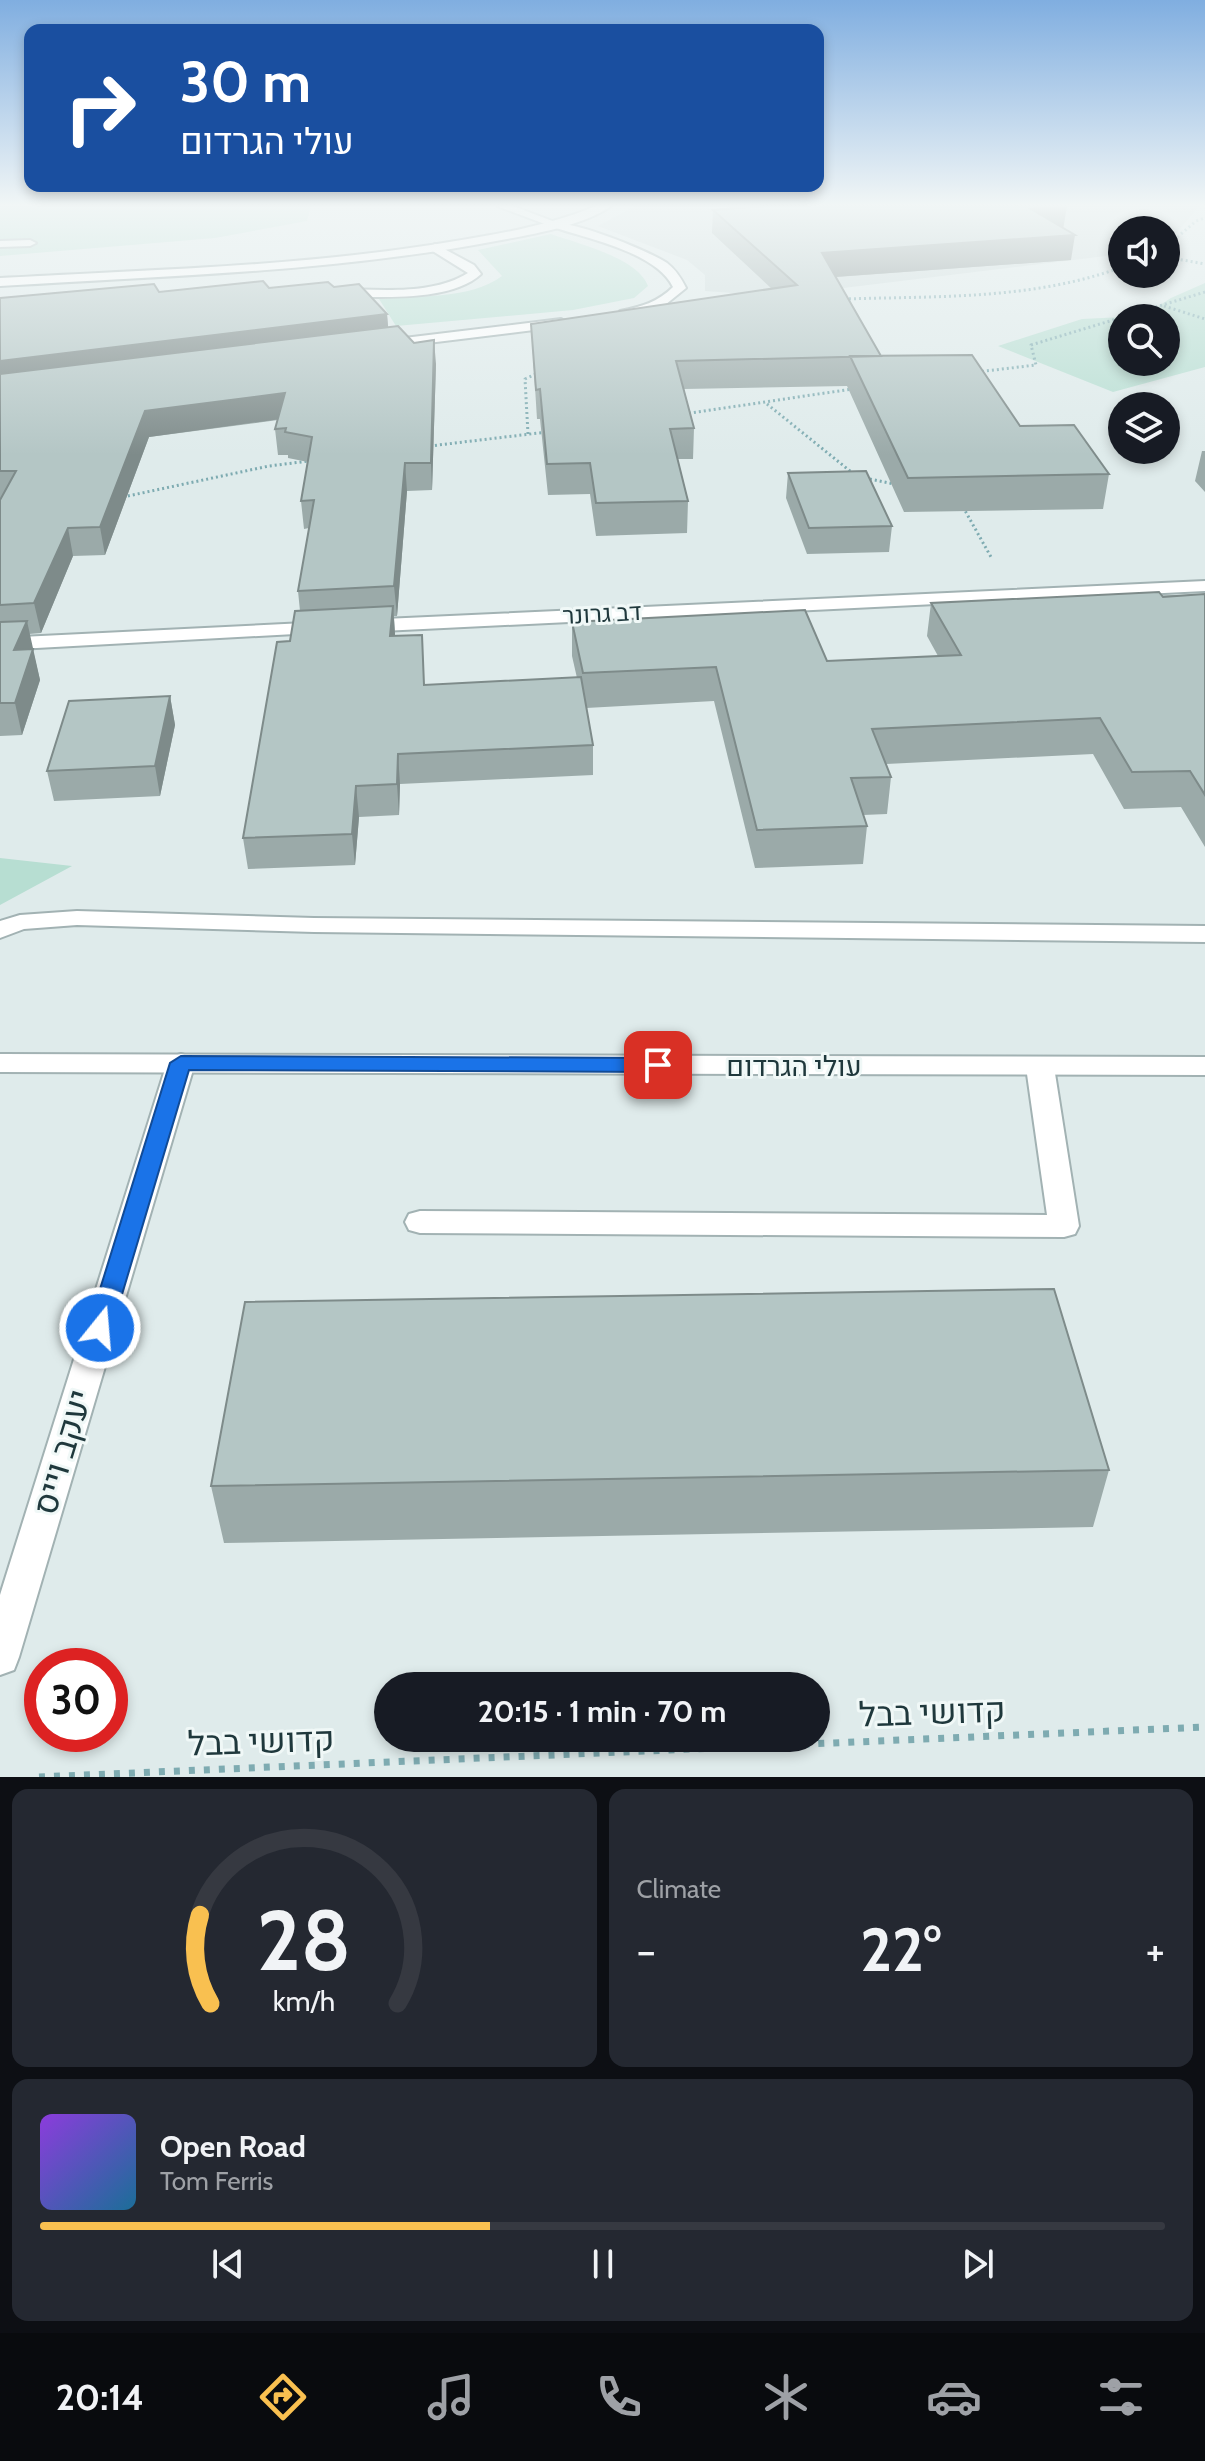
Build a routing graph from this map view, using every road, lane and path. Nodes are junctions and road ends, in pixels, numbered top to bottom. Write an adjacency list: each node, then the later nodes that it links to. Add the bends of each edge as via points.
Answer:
1 (402, 289): 5 (street)
2 (679, 289): 9 (street, via 656,306)
3 (1024, 289): 6 (path)
4 (1205, 292): 7 (path)
5 (318, 293)
6 (837, 299)
7 (1165, 304)
8 (1180, 311): 10 (path)
9 (611, 316)
10 (1205, 319)
11 (574, 321): 13 (street)
12 (1108, 321): 15 (path, via 1031,345 1036,365)
13 (535, 326): 14 (street); 20 (path, via 540,372 525,379)
14 (362, 348)
15 (965, 373)
16 (861, 388): 17 (path)
17 (766, 403): 18 (path); 23 (path, via 856,476)
18 (671, 415)
19 (560, 430): 20 (path)
20 (528, 434): 21 (path)
21 (420, 448)
22 (314, 461): 24 (path)
23 (899, 486)
24 (113, 499)
25 (962, 505): 27 (path)
26 (1205, 586): 27 (street, דב גרונר)
27 (1012, 594): 28 (street, דב גרונר)
28 (0, 644)
29 (0, 930): 30 (street, via 20,922 77,918)
30 (1205, 934)
31 (0, 1063): 32 (street, עולי הגרדום)
32 (181, 1063): 34 (street, עולי הגרדום); 36 (street, יעקב וייס)
33 (1205, 1066): 34 (street, עולי הגרדום)
34 (1040, 1067): 35 (street, via 1064,1226)
35 (420, 1222)
36 (0, 1653)
37 (1205, 1727): 38 (path, קדושי בבל)
38 (39, 1777)

